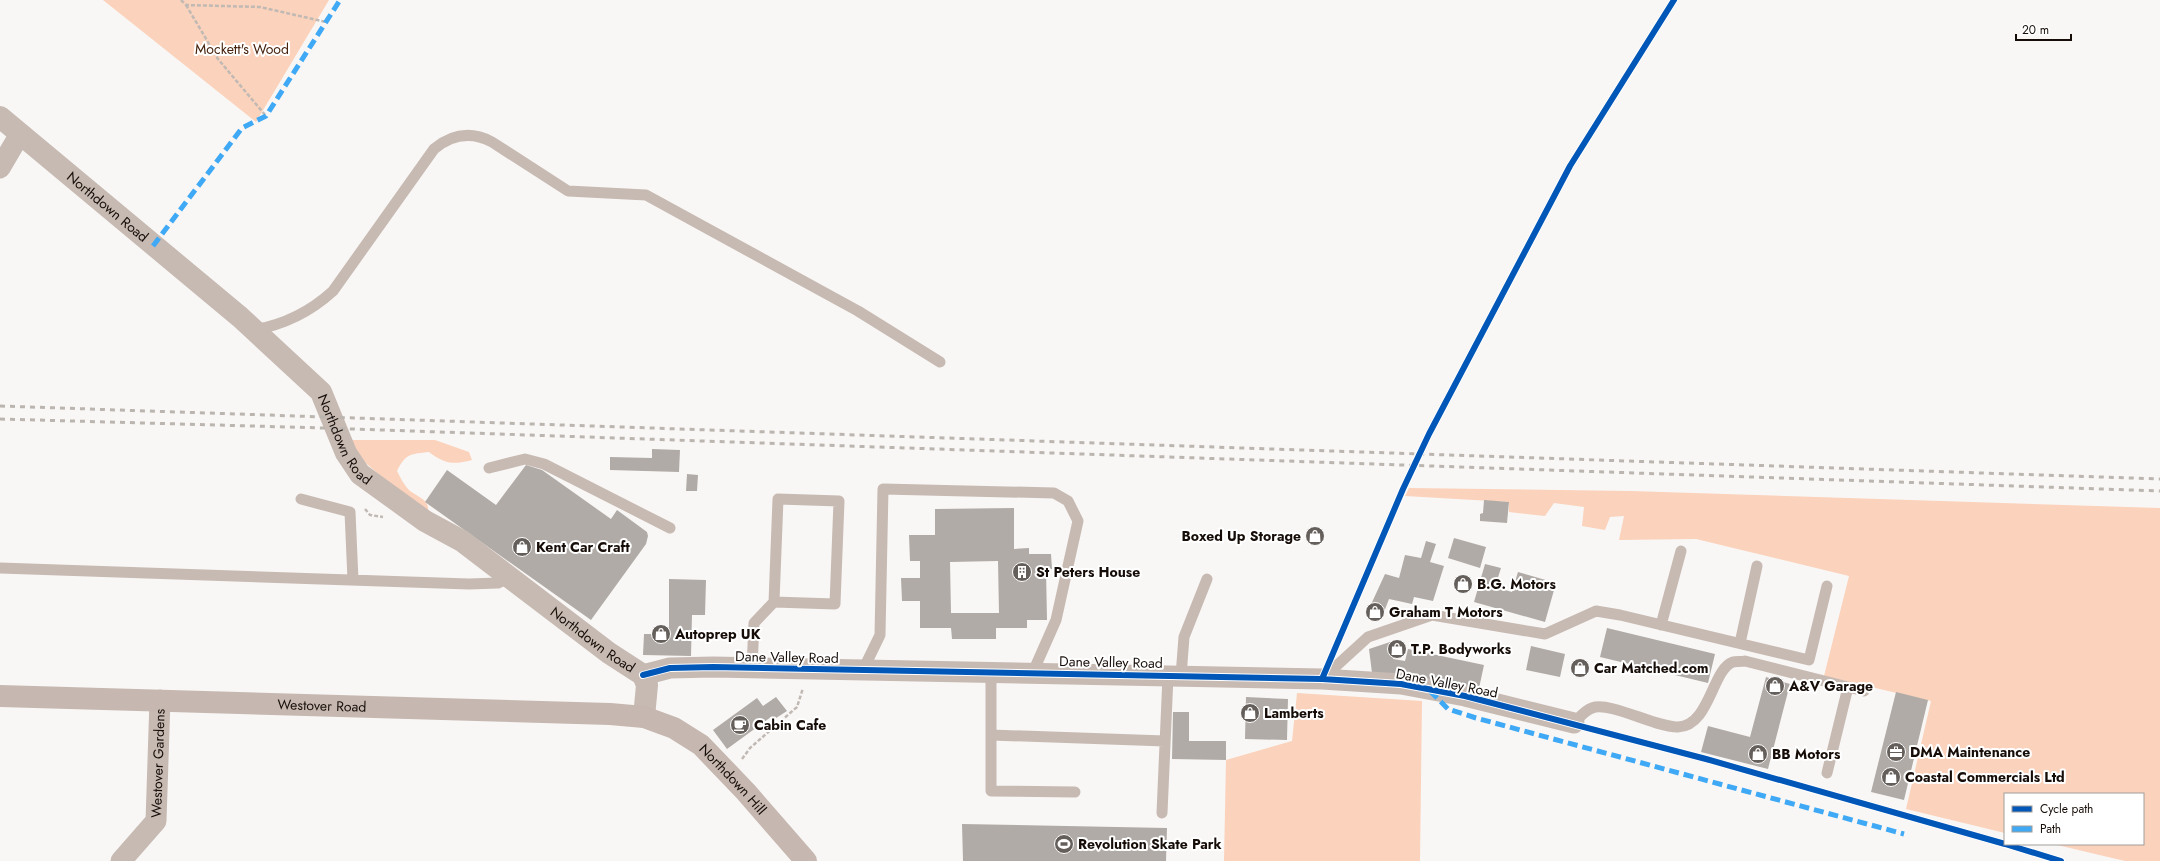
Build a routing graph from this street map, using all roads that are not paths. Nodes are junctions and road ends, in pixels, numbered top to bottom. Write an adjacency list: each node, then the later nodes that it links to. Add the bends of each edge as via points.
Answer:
1 (0, 117): 2 (street, Northdown Road)
2 (20, 134): 3 (street); 4 (street, Northdown Road)
3 (0, 168)
4 (253, 330): 5 (lane, via 296,318 333,291 434,149 449,139 466,135 492,142 568,191 646,195 858,311); 12 (street, Northdown Road, via 321,392 346,454 360,474 425,521 462,541)
5 (940, 362)
6 (489, 468): 8 (lane, via 525,459 544,464)
7 (301, 499): 13 (lane, via 350,512)
8 (670, 528)
9 (1681, 551): 17 (lane)
10 (1758, 566): 18 (lane)
11 (0, 568): 13 (lane)
12 (510, 576): 13 (lane, via 498,583 469,584); 23 (street, Northdown Road, via 609,653)
13 (354, 580)
14 (1207, 580): 24 (lane, via 1184,637)
15 (1827, 586): 18 (lane, via 1810,660)
16 (774, 602): 16 (lane, via 778,499 838,501 835,604); 19 (lane, via 754,623)
17 (1662, 625): 18 (lane); 25 (lane, via 1596,611 1544,634 1432,615 1368,637)
18 (1740, 643)
19 (752, 668): 20 (street, Dane Valley Road); 23 (street, Dane Valley Road, via 670,668)
20 (863, 670): 21 (street, Dane Valley Road); 22 (lane, via 880,635 883,489 1054,493 1068,501 1078,521 1056,620)
21 (991, 671): 22 (street, Dane Valley Road); 32 (lane)
22 (1033, 672): 24 (street, Dane Valley Road)
23 (643, 675): 30 (street, Northdown Road, via 647,685)
24 (1175, 676): 25 (street, Dane Valley Road); 33 (lane)
25 (1322, 679): 31 (street, Dane Valley Road, via 1401,684 1465,696)
26 (1848, 687): 27 (lane); 31 (lane, via 1745,662 1732,662 1724,670 1704,708 1688,724 1678,727 1666,725 1597,707 1584,713); 34 (lane)
27 (1864, 691)
28 (0, 696): 29 (main road, Westover Road)
29 (160, 700): 30 (main road, Westover Road); 37 (street, Westover Gardens, via 156,821)
30 (644, 717): 38 (main road, Northdown Hill, via 674,728 701,745)
31 (1574, 724)
32 (991, 735): 33 (lane); 35 (lane, via 991,791)
33 (1165, 741): 36 (lane)
34 (1827, 773)
35 (1075, 792)
36 (1162, 813)
37 (121, 861)
38 (806, 861)

